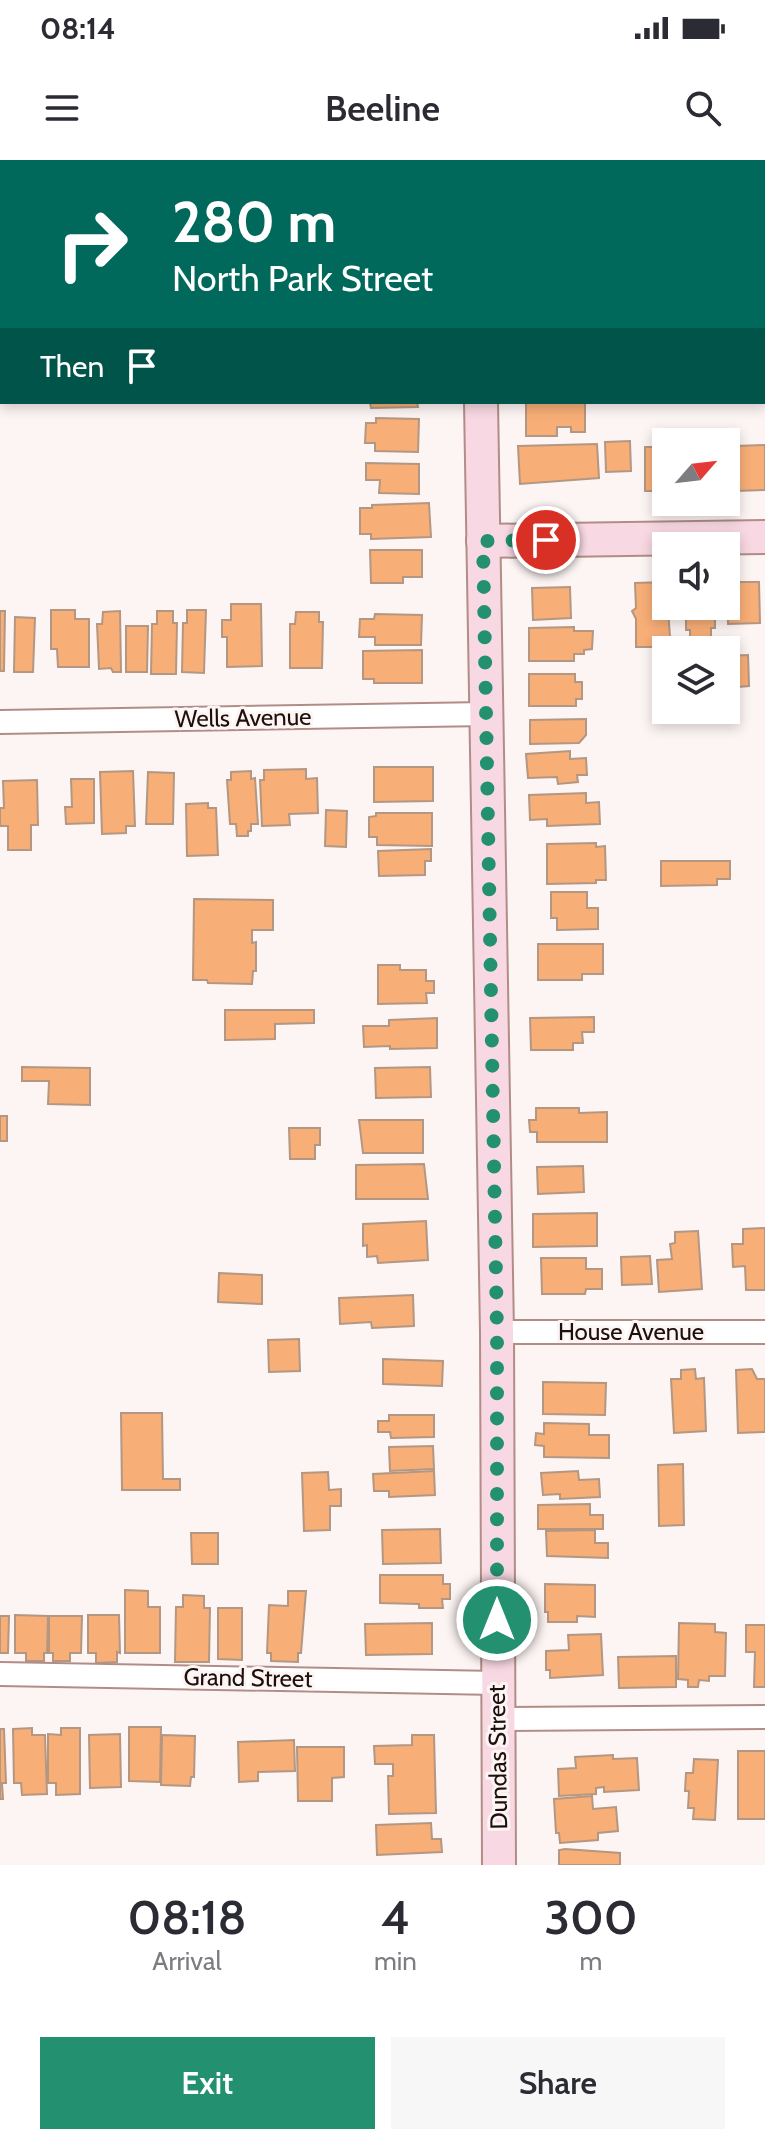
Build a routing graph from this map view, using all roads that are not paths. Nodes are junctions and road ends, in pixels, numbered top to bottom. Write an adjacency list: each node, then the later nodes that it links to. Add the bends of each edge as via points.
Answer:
1 (481, 404): 3 (street, Dundas Street)
2 (765, 537): 3 (street)
3 (483, 541): 4 (street, Dundas Street)
4 (486, 714): 5 (street, Wells Avenue); 6 (street, Dundas Street)
5 (0, 722)
6 (497, 1332): 7 (street, House Avenue); 9 (street, Dundas Street)
7 (765, 1332)
8 (0, 1674): 9 (street, Grand Street)
9 (497, 1683): 11 (street, Dundas Street)
10 (765, 1717): 11 (street)
11 (498, 1719): 12 (street, Dundas Street)
12 (499, 1865)

